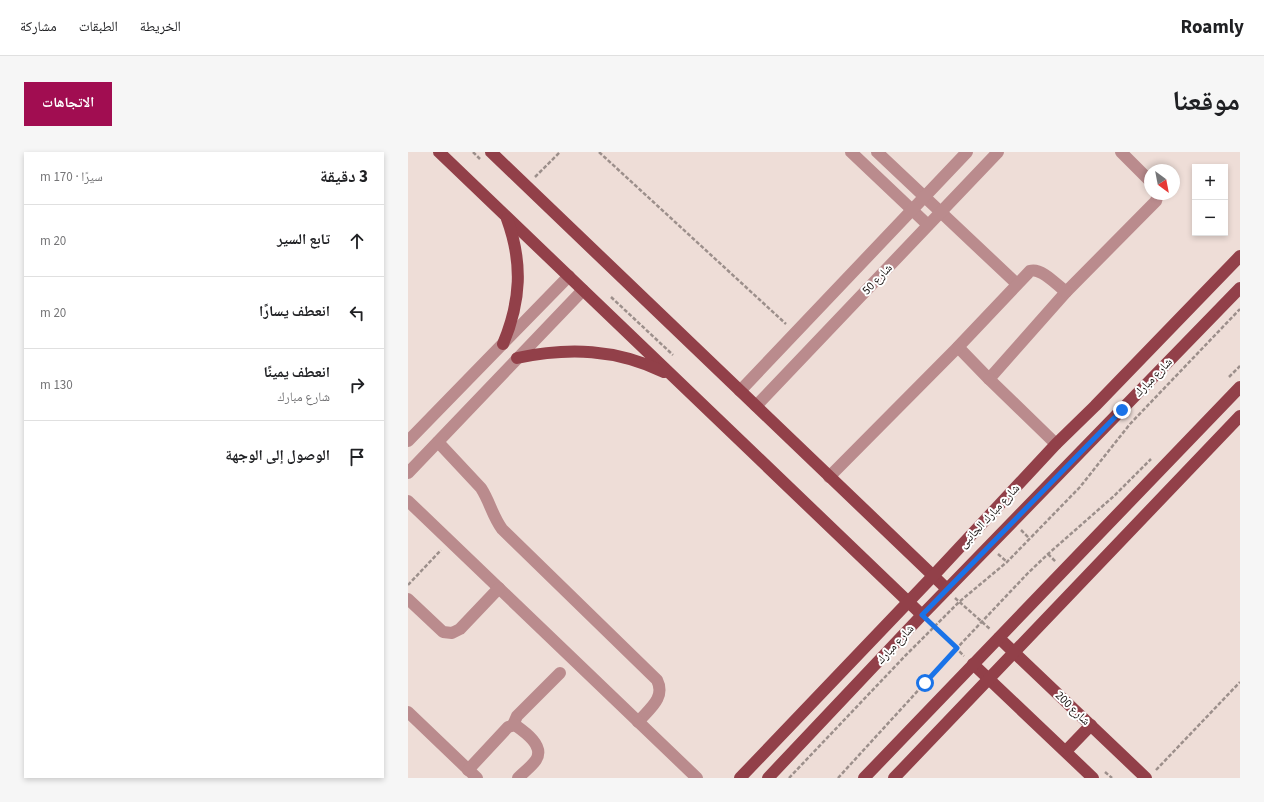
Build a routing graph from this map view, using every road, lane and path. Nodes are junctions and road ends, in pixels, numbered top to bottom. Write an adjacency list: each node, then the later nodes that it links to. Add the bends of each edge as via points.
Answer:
1 (439, 152): 16 (main road)
2 (491, 152): 11 (main road)
3 (560, 152): 11 (path)
4 (599, 152): 25 (path)
5 (851, 152): 14 (street)
6 (877, 152): 12 (street)
7 (967, 152): 12 (street, شارع 50)
8 (998, 152): 15 (street, شارع 50)
9 (1129, 155): 10 (street)
10 (1144, 174)
11 (526, 186): 34 (main road)
12 (924, 197): 14 (street, شارع 50); 15 (street)
13 (1156, 200): 23 (street)
14 (912, 210): 17 (street); 25 (street, شارع 50)
15 (940, 213): 17 (street, شارع 50); 20 (street)
16 (506, 216): 19 (main road); 26 (main road, via 516,247 519,280 514,313)
17 (928, 226): 35 (street, شارع 50)
18 (1240, 256): 36 (main road, شارع مبارك الجانبى)
19 (569, 276): 22 (main road); 26 (street)
20 (1018, 284): 23 (street, via 1030,271 1038,270); 27 (street)
21 (1240, 288): 38 (main road, شارع مبارك)
22 (583, 290): 28 (street); 30 (main road)
23 (1066, 292): 32 (street)
24 (1240, 309): 55 (path, via 1130,424 1080,487 1007,562)
25 (795, 333): 34 (street, شارع 50)
26 (503, 344): 39 (street)
27 (958, 347): 32 (street); 44 (street)
28 (517, 358): 30 (main road, via 557,352 597,352 636,360); 40 (street)
29 (1240, 366): 31 (path)
30 (673, 376): 50 (main road)
31 (1229, 378)
32 (989, 379): 41 (street)
33 (1240, 387): 59 (main road)
34 (740, 391): 35 (main road)
35 (756, 406): 44 (main road)
36 (1095, 406): 38 (main road); 41 (main road, شارع مبارك الجانبى)
37 (1240, 416): 61 (main road)
38 (1111, 421): 52 (main road, شارع مبارك)
39 (408, 441)
40 (438, 442): 43 (street); 67 (street, via 481,488 502,529 657,680 660,690 657,701)
41 (1056, 444): 48 (main road, شارع مبارك الجانبى)
42 (1152, 457): 57 (path, via 1114,496 1048,554)
43 (408, 473)
44 (829, 476): 47 (main road)
45 (408, 501): 46 (street)
46 (450, 541): 49 (path); 51 (street)
47 (921, 564): 48 (main road); 50 (main road, via 921,580 915,587 906,590)
48 (933, 576): 52 (main road); 54 (main road, شارع مبارك الجانبى)
49 (408, 585)
50 (892, 585): 54 (main road)
51 (499, 588): 53 (street, via 460,629 452,634 443,632); 67 (street)
52 (947, 589): 55 (path); 56 (main road, شارع مبارك)
53 (408, 599)
54 (908, 601): 56 (main road); 77 (main road, شارع مبارك الجانبى)
55 (959, 602): 57 (path); 58 (path)
56 (922, 615): 58 (path); 78 (main road, شارع مبارك)
57 (982, 622): 59 (path); 60 (path)
58 (934, 626): 60 (path); 79 (path)
59 (999, 638): 61 (main road, شارع 200); 62 (main road)
60 (957, 648): 62 (path); 80 (path)
61 (1014, 652): 64 (main road); 69 (main road, شارع 200)
62 (973, 664): 64 (main road); 81 (main road)
63 (560, 673): 68 (street, via 517,716)
64 (990, 679): 70 (main road); 82 (main road)
65 (1239, 685): 73 (path)
66 (408, 712): 72 (street)
67 (638, 722): 76 (street)
68 (513, 725): 72 (street, via 508,727); 75 (street, via 536,744 538,752 536,760)
69 (1091, 725): 70 (main road); 73 (main road, شارع 200)
70 (1066, 752): 83 (main road)
71 (1101, 768): 84 (path)
72 (468, 770): 74 (street)
73 (1150, 775)
74 (477, 778)
75 (518, 778)
76 (697, 778)
77 (740, 778)
78 (768, 778)
79 (789, 778)
80 (838, 778)
81 (864, 778)
82 (894, 778)
83 (1093, 778)
84 (1112, 778)

